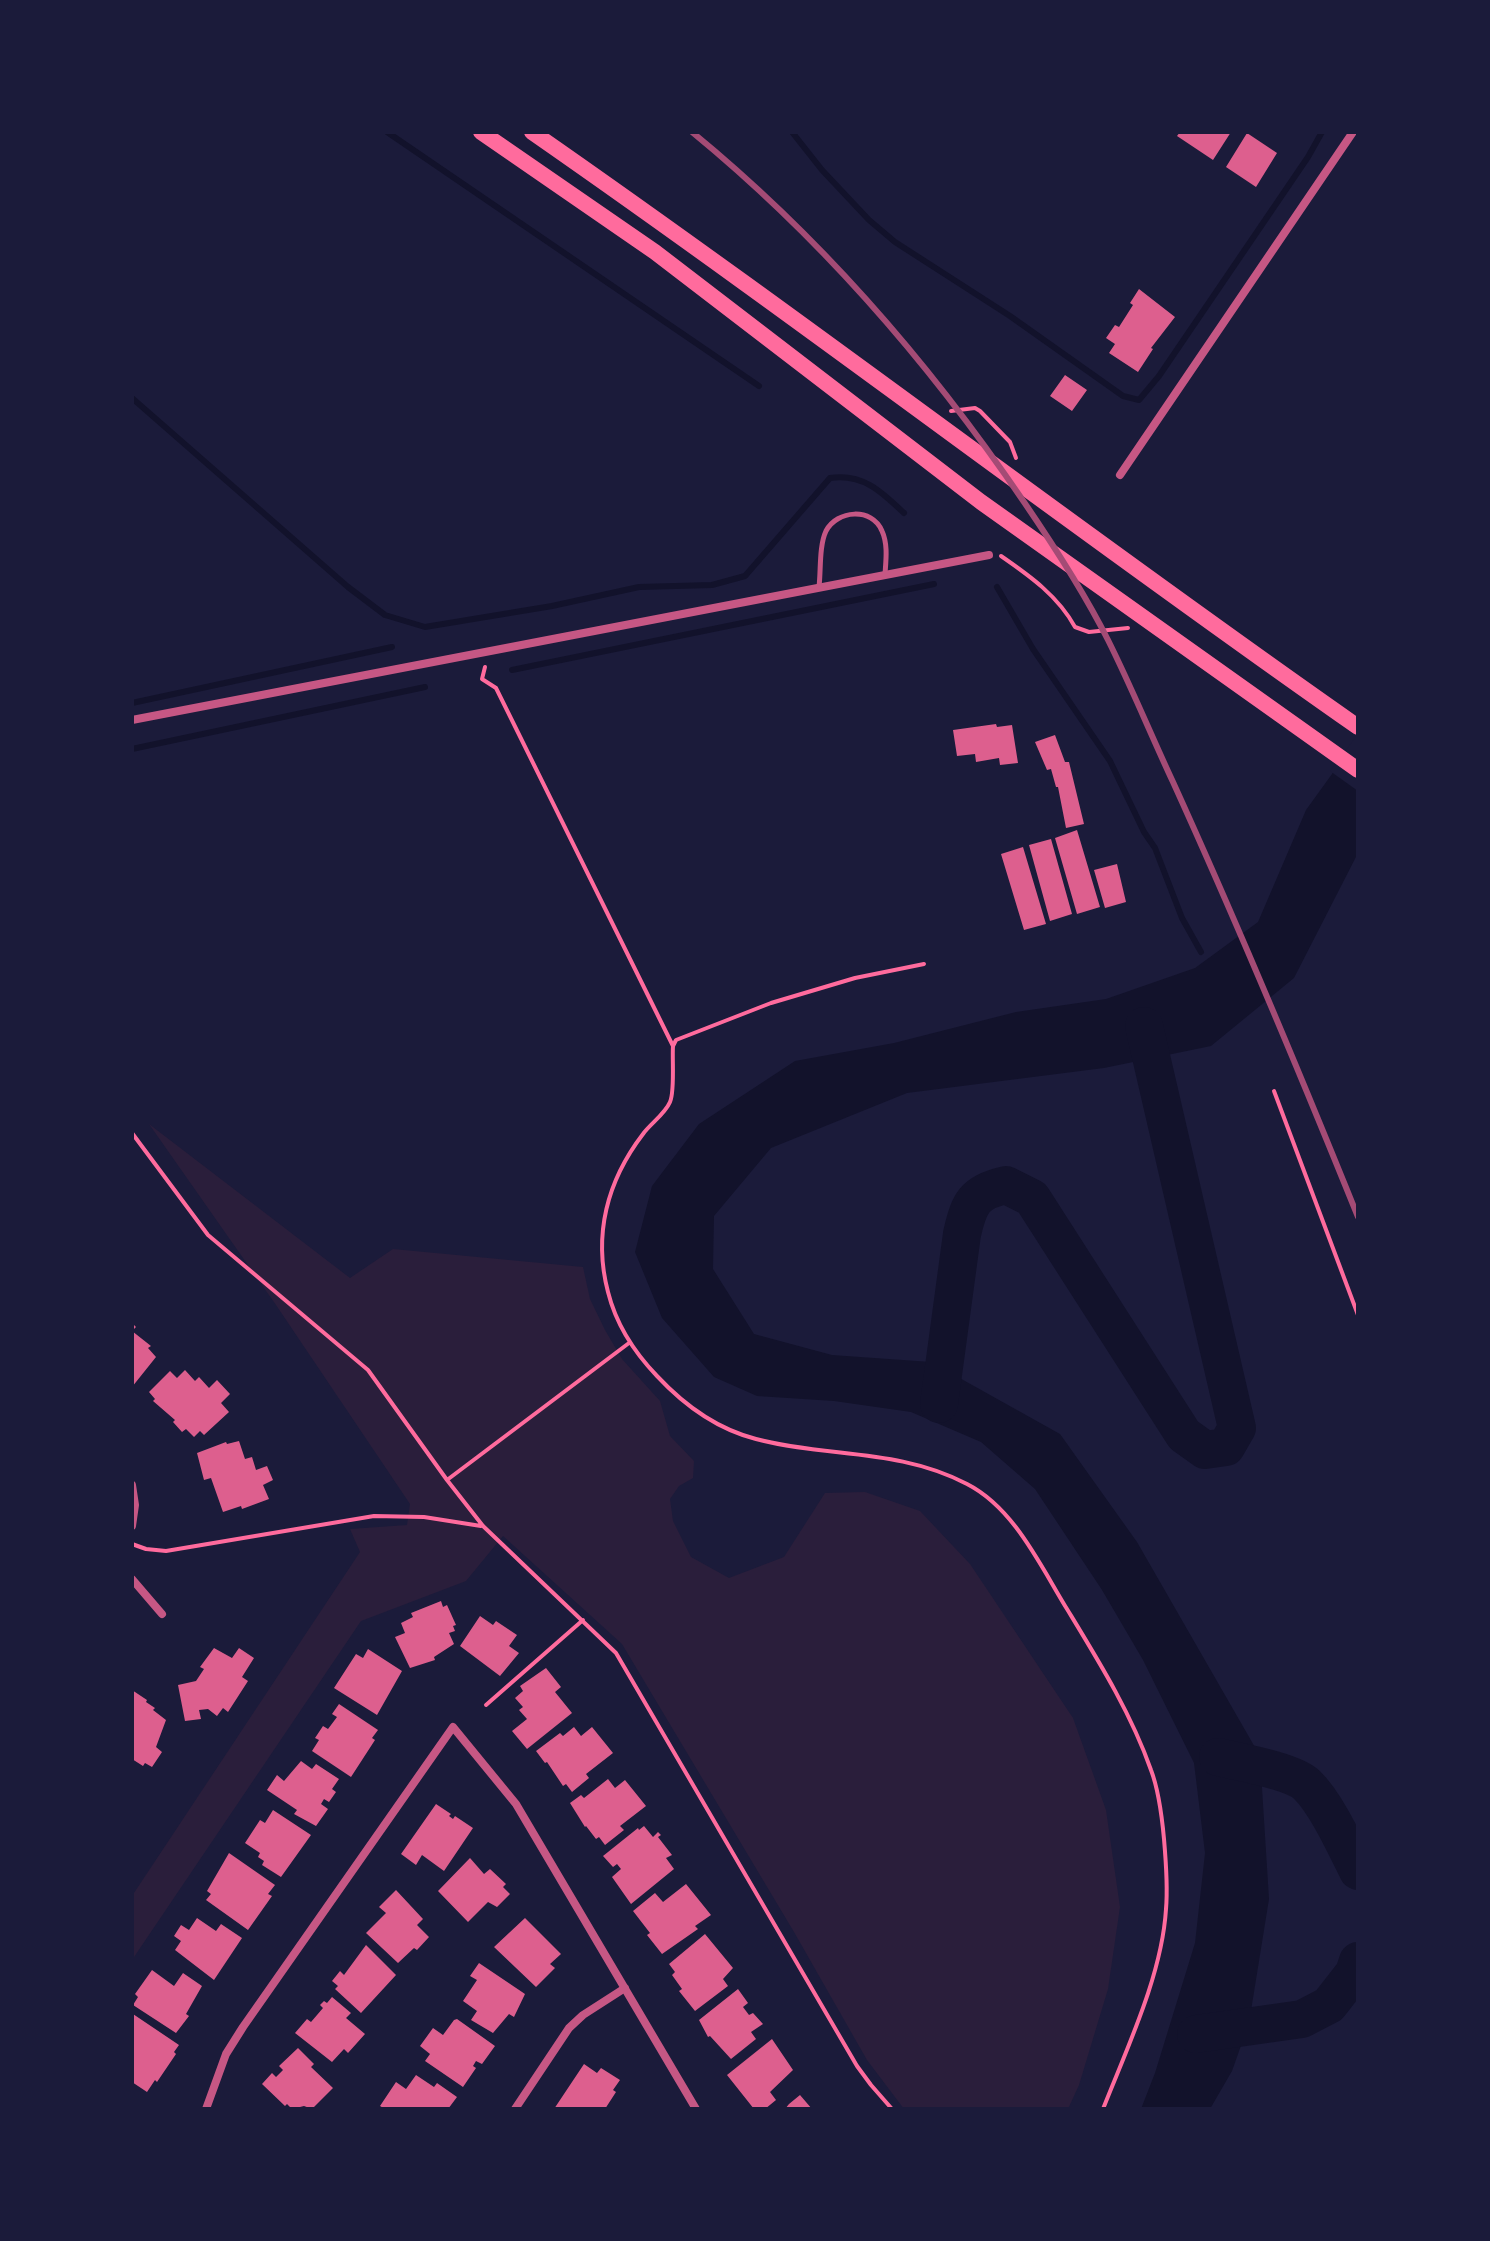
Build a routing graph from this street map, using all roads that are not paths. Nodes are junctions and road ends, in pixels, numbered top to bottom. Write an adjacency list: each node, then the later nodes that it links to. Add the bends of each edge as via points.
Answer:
1 (481, 132): 10 (highway, via 655,252 981,502)
2 (532, 132): 9 (highway)
3 (1353, 132): 4 (street)
4 (1120, 475)
5 (991, 553): 6 (street)
6 (885, 574): 7 (street); 7 (lane, via 881,527 871,518 847,514 836,518 824,537)
7 (819, 587): 8 (street)
8 (132, 720)
9 (1358, 727)
10 (1358, 770)
11 (132, 1485): 12 (street)
12 (132, 1526)
13 (132, 1579): 14 (street)
14 (162, 1614)
15 (625, 1988): 16 (street, via 516,1804 453,1727 243,2027 226,2054); 17 (street, via 569,2028); 18 (street)
16 (206, 2109)
17 (515, 2109)
18 (696, 2109)

